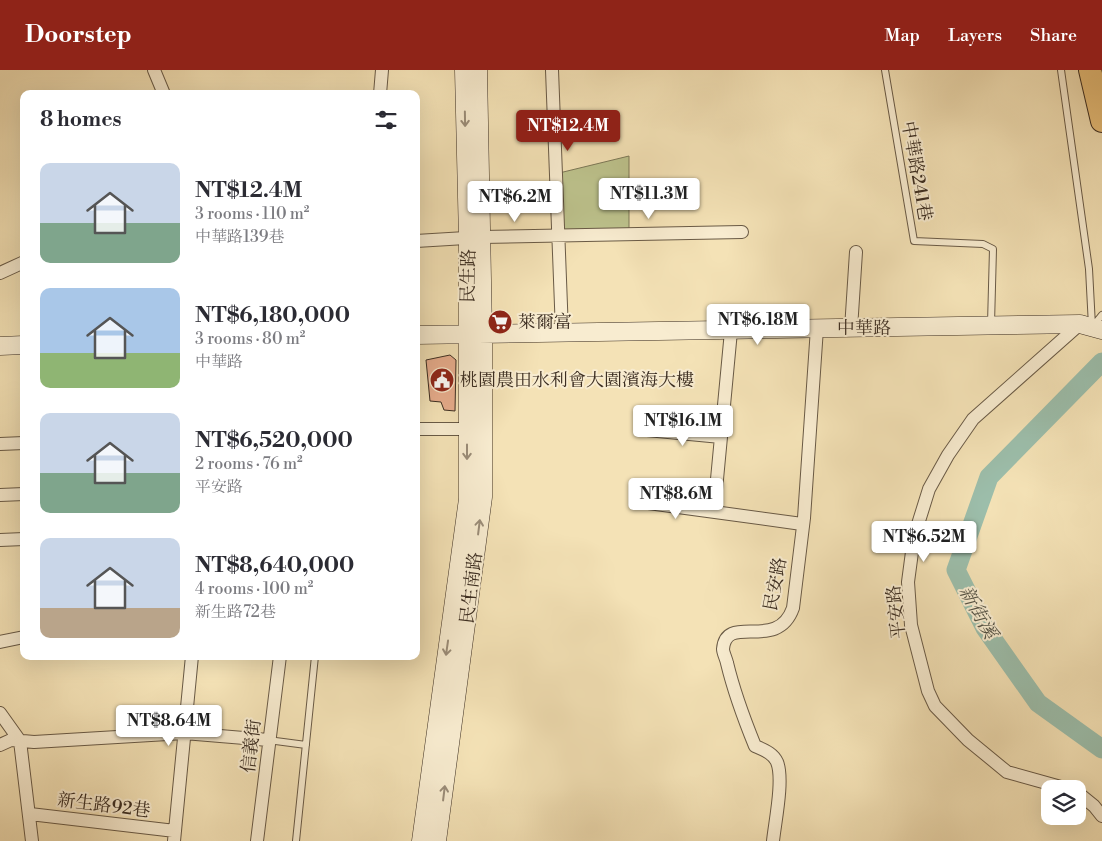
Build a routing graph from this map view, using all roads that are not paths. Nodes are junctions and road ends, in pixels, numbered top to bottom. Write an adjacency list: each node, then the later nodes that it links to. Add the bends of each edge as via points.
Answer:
1 (154, 70): 9 (street)
2 (382, 70): 10 (street)
3 (464, 70): 14 (main road, 民生路, one-way to 14)
4 (478, 70): 14 (main road, 民生路)
5 (552, 70): 13 (street)
6 (885, 70): 20 (lane, 中華路241巷, via 914,241 983,244 993,250)
7 (1061, 70): 19 (lane)
8 (1090, 70): 11 (highway)
9 (162, 90)
10 (380, 90)
11 (1102, 120)
12 (742, 232): 13 (street)
13 (557, 236): 14 (street); 24 (street)
14 (475, 238): 15 (street); 25 (main road, 民生路)
15 (420, 241)
16 (856, 252): 22 (street)
17 (20, 264): 18 (street)
18 (0, 272)
19 (1094, 324): 20 (main road, 中華路); 53 (street, 平安路, via 972,420 929,489 914,537 908,582 911,625 935,706 968,740 1007,772)
20 (991, 325): 22 (main road, 中華路)
21 (818, 328): 22 (main road, 中華路); 23 (main road, 中華路); 39 (street, 民安路)
22 (851, 328)
23 (731, 331): 24 (main road, 中華路); 32 (street)
24 (562, 332): 25 (main road, 中華路)
25 (475, 333): 26 (main road, 中華路); 30 (main road, 民生南路)
26 (420, 335)
27 (20, 345): 28 (main road)
28 (0, 346)
29 (420, 429): 30 (street)
30 (475, 429): 61 (main road, 民生南路, one-way to 61); 62 (main road, 民生南路, one-way to 30, via 483,497)
31 (647, 430): 32 (street)
32 (721, 437): 38 (street)
33 (20, 443): 34 (street)
34 (0, 444)
35 (20, 494): 36 (street)
36 (0, 495)
37 (641, 502): 38 (street)
38 (714, 511): 39 (street)
39 (802, 524): 63 (street, 民安路, via 793,608 788,620 781,627 769,631 732,633 725,640 722,651 755,746 771,754 777,763 779,777)
40 (20, 538): 41 (street)
41 (0, 540)
42 (20, 638): 43 (street)
43 (0, 642)
44 (192, 660): 48 (street)
45 (279, 660): 49 (street, 信義街)
46 (315, 660): 52 (lane)
47 (0, 713): 50 (street)
48 (184, 733): 49 (street); 50 (street); 57 (street)
49 (268, 740): 52 (lane); 59 (street, 信義街)
50 (20, 741): 51 (street, via 12,740); 55 (street)
51 (0, 745)
52 (306, 745): 60 (lane)
53 (1041, 781)
54 (1086, 800): 56 (street)
55 (30, 814): 57 (street, 新生路92巷); 58 (street)
56 (1102, 816)
57 (174, 836)
58 (32, 841)
59 (257, 841)
60 (296, 841)
61 (421, 841)
62 (438, 841)
63 (773, 841)

